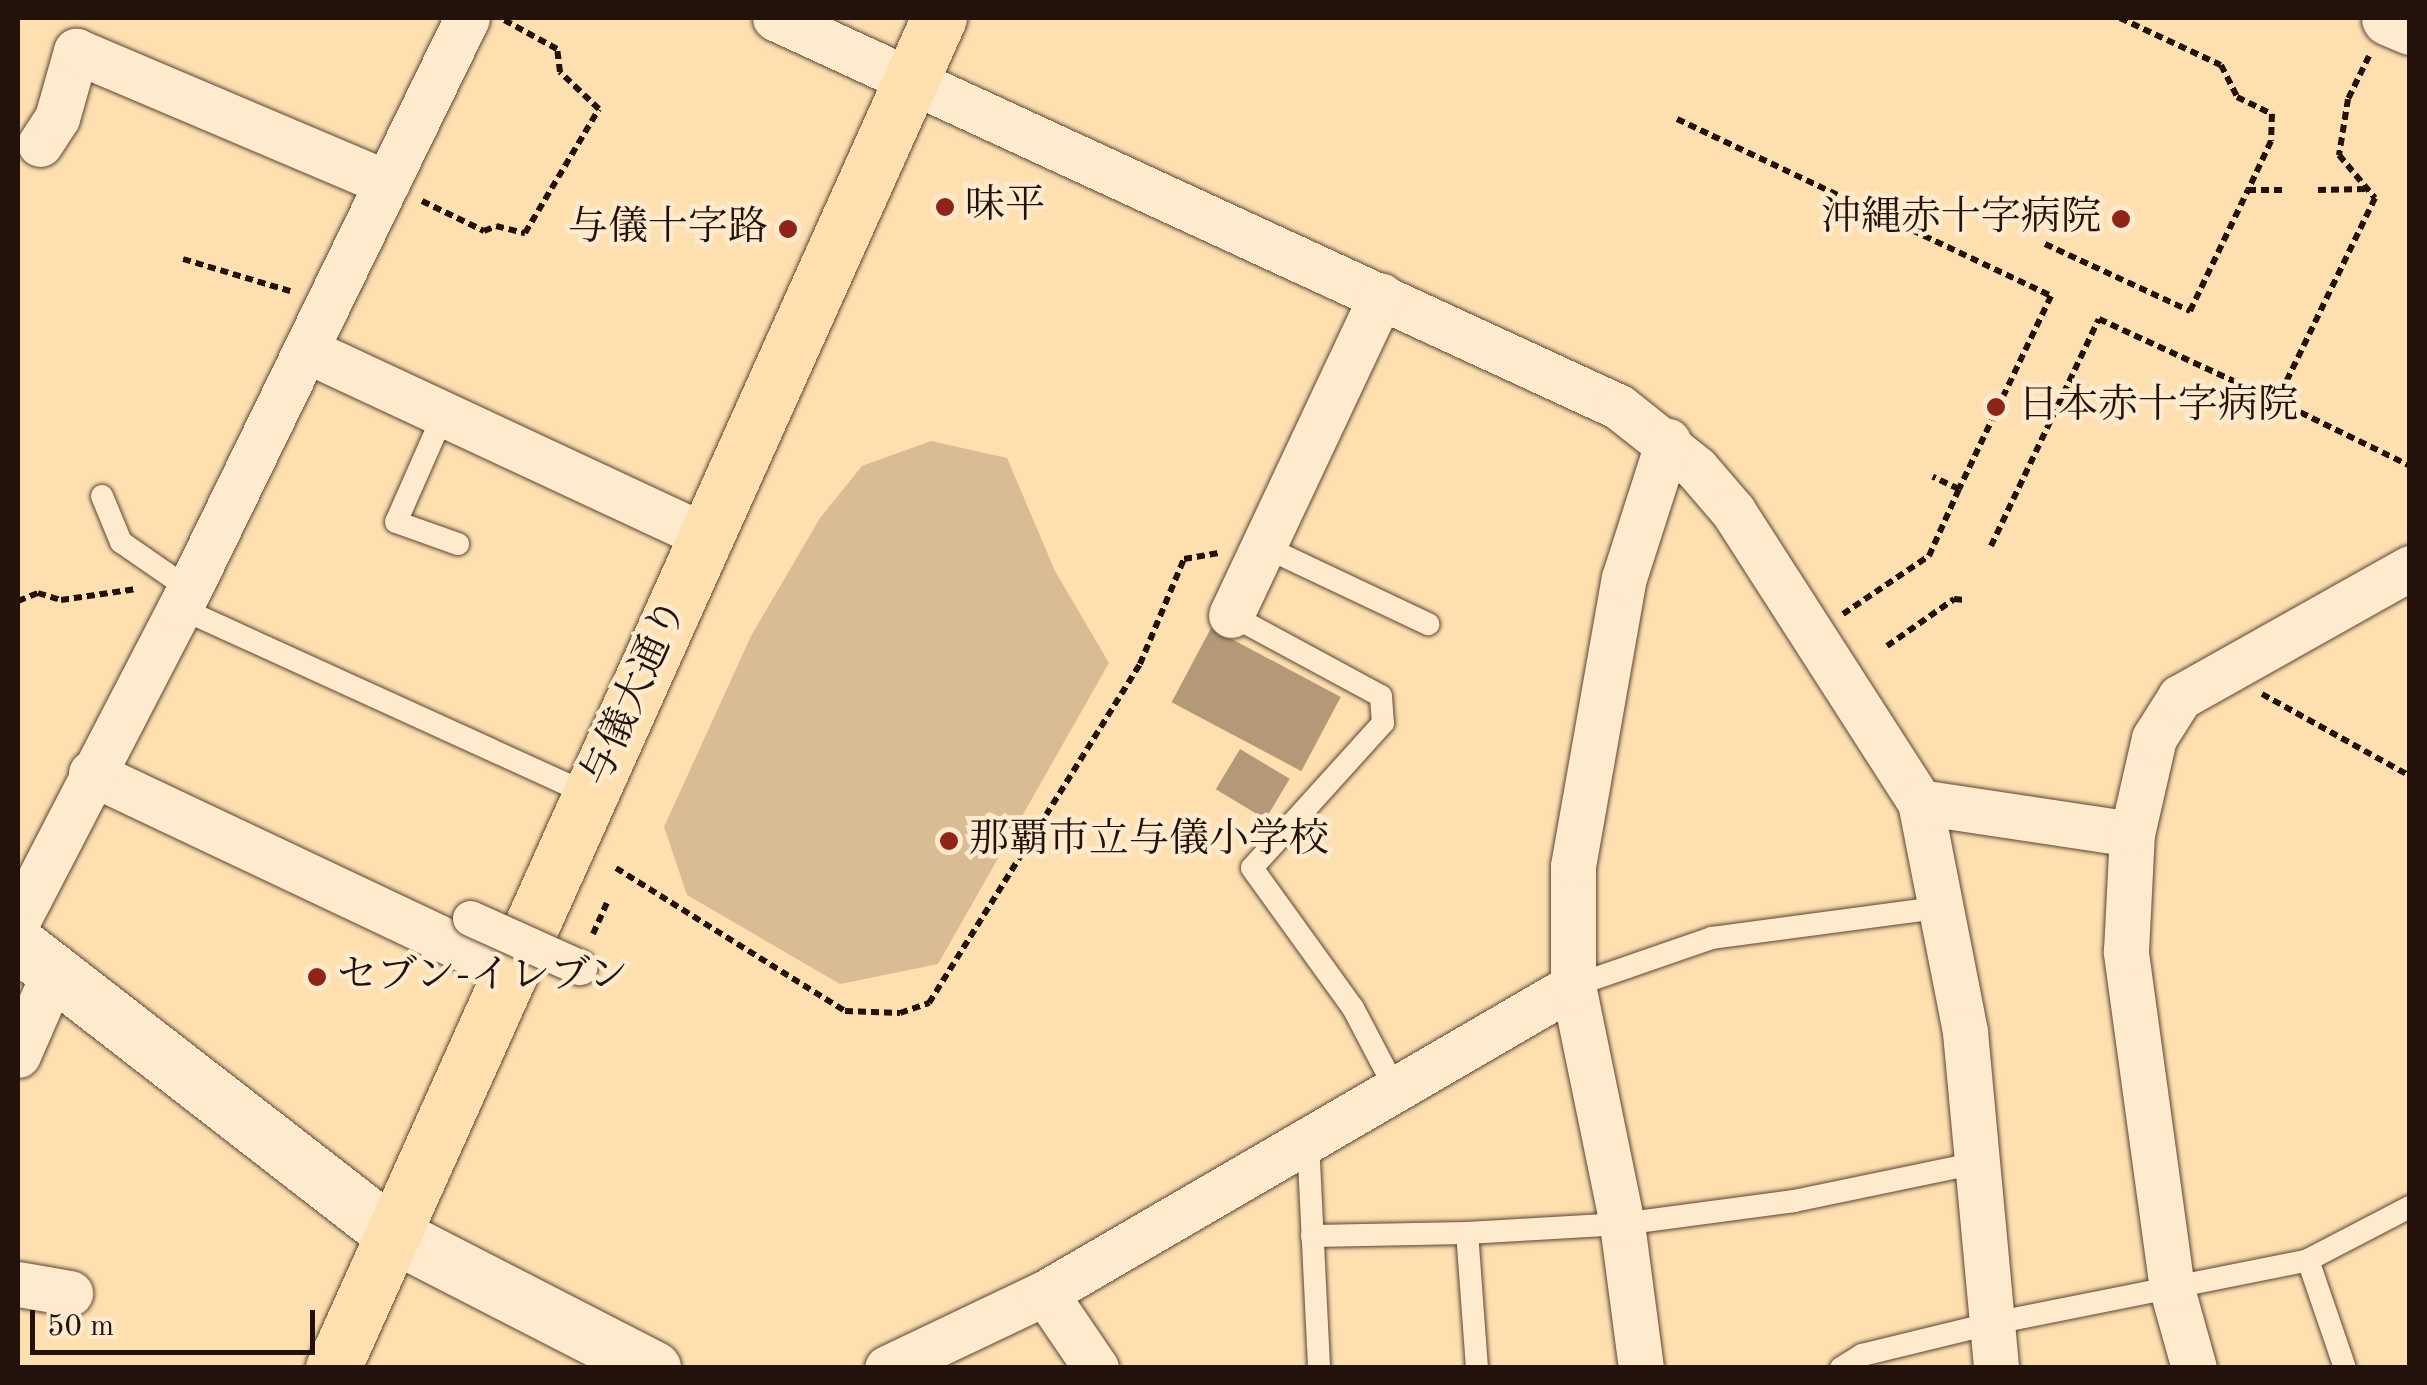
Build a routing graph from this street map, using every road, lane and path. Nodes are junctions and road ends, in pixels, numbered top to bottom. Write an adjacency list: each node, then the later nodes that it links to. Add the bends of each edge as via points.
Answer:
1 (775, 18): 6 (street)
2 (939, 18): 6 (highway, 与儀大通り)
3 (2120, 18): 11 (path, via 2222,65 2237,98 2272,114 2271,141)
4 (468, 20): 9 (street); 9 (path, via 557,49 560,72 598,109 525,233 496,226 484,231)
5 (2391, 31): 10 (path, via 2348,99 2339,155)
6 (910, 80): 16 (street); 26 (highway, 与儀大通り)
7 (1677, 119): 24 (path, via 2052,293)
8 (40, 144): 9 (street, via 57,118 76,50)
9 (387, 184): 17 (street)
10 (2368, 188): 13 (path); 19 (path, via 2375,198)
11 (2248, 190): 12 (path); 14 (path, via 2190,311)
12 (2282, 190)
13 (2318, 190)
14 (2045, 244)
15 (183, 259): 17 (path)
16 (1381, 296): 21 (street, via 1619,407); 28 (street)
17 (329, 302): 18 (street)
18 (306, 350): 20 (street); 31 (street)
19 (2278, 401): 22 (path); 29 (path, via 2100,316)
20 (445, 411): 26 (street); 27 (lane, via 396,522)
21 (1668, 441): 42 (street, via 1733,511); 51 (street, via 1624,578 1596,715 1573,866)
22 (2410, 466)
23 (1932, 477): 24 (path)
24 (1959, 489): 35 (path, via 1929,556)
25 (102, 496): 31 (lane, via 120,542)
26 (705, 536): 41 (highway, 与儀大通り)
27 (458, 544)
28 (1263, 546): 34 (street); 36 (lane); 44 (path, via 1184,559 1140,664 929,1003 900,1013 845,1011)
29 (1991, 546)
30 (2410, 568): 38 (street)
31 (179, 590): 32 (path, via 61,600 38,593); 39 (street); 41 (lane)
32 (18, 600)
33 (1965, 600): 37 (path, via 1954,599)
34 (1231, 614): 53 (lane, via 1381,696 1383,723 1252,868 1354,1008)
35 (1842, 614)
36 (1428, 624)
37 (1888, 646)
38 (2240, 663): 40 (path, via 2248,687); 43 (street, via 2180,697 2154,738)
39 (92, 774): 47 (street); 50 (street)
40 (2410, 776)
41 (590, 795): 50 (highway, 与儀大通り)
42 (1920, 802): 43 (street); 45 (street)
43 (2132, 834): 63 (street, via 2126,951)
44 (616, 868)
45 (1936, 908): 51 (lane, via 1712,938); 55 (street, via 1964,1032)
46 (470, 918): 49 (street, bridge)
47 (18, 920)
48 (36, 957): 52 (street); 58 (main road)
49 (579, 966)
50 (510, 971): 58 (highway, 与儀大通り)
51 (1573, 986): 53 (street); 57 (street)
52 (18, 1056)
53 (1396, 1090): 54 (street)
54 (1308, 1141): 60 (lane); 65 (street)
55 (1976, 1164): 57 (lane, via 1794,1202); 66 (street)
56 (2410, 1207): 61 (lane)
57 (1622, 1224): 59 (lane); 73 (street)
58 (390, 1233): 67 (highway, 与儀大通り); 68 (main road)
59 (1466, 1233): 60 (lane); 72 (lane)
60 (1312, 1236): 71 (lane)
61 (2308, 1260): 63 (lane); 77 (lane)
62 (18, 1284): 64 (street)
63 (2172, 1289): 66 (lane); 76 (street)
64 (70, 1292)
65 (1044, 1292): 69 (street); 70 (street)
66 (1989, 1324): 74 (lane, via 1862,1354); 75 (street)
67 (332, 1368)
68 (653, 1368)
69 (888, 1368)
70 (1096, 1368)
71 (1318, 1368)
72 (1477, 1368)
73 (1640, 1368)
74 (1841, 1368)
75 (1996, 1368)
76 (2194, 1368)
77 (2345, 1368)

